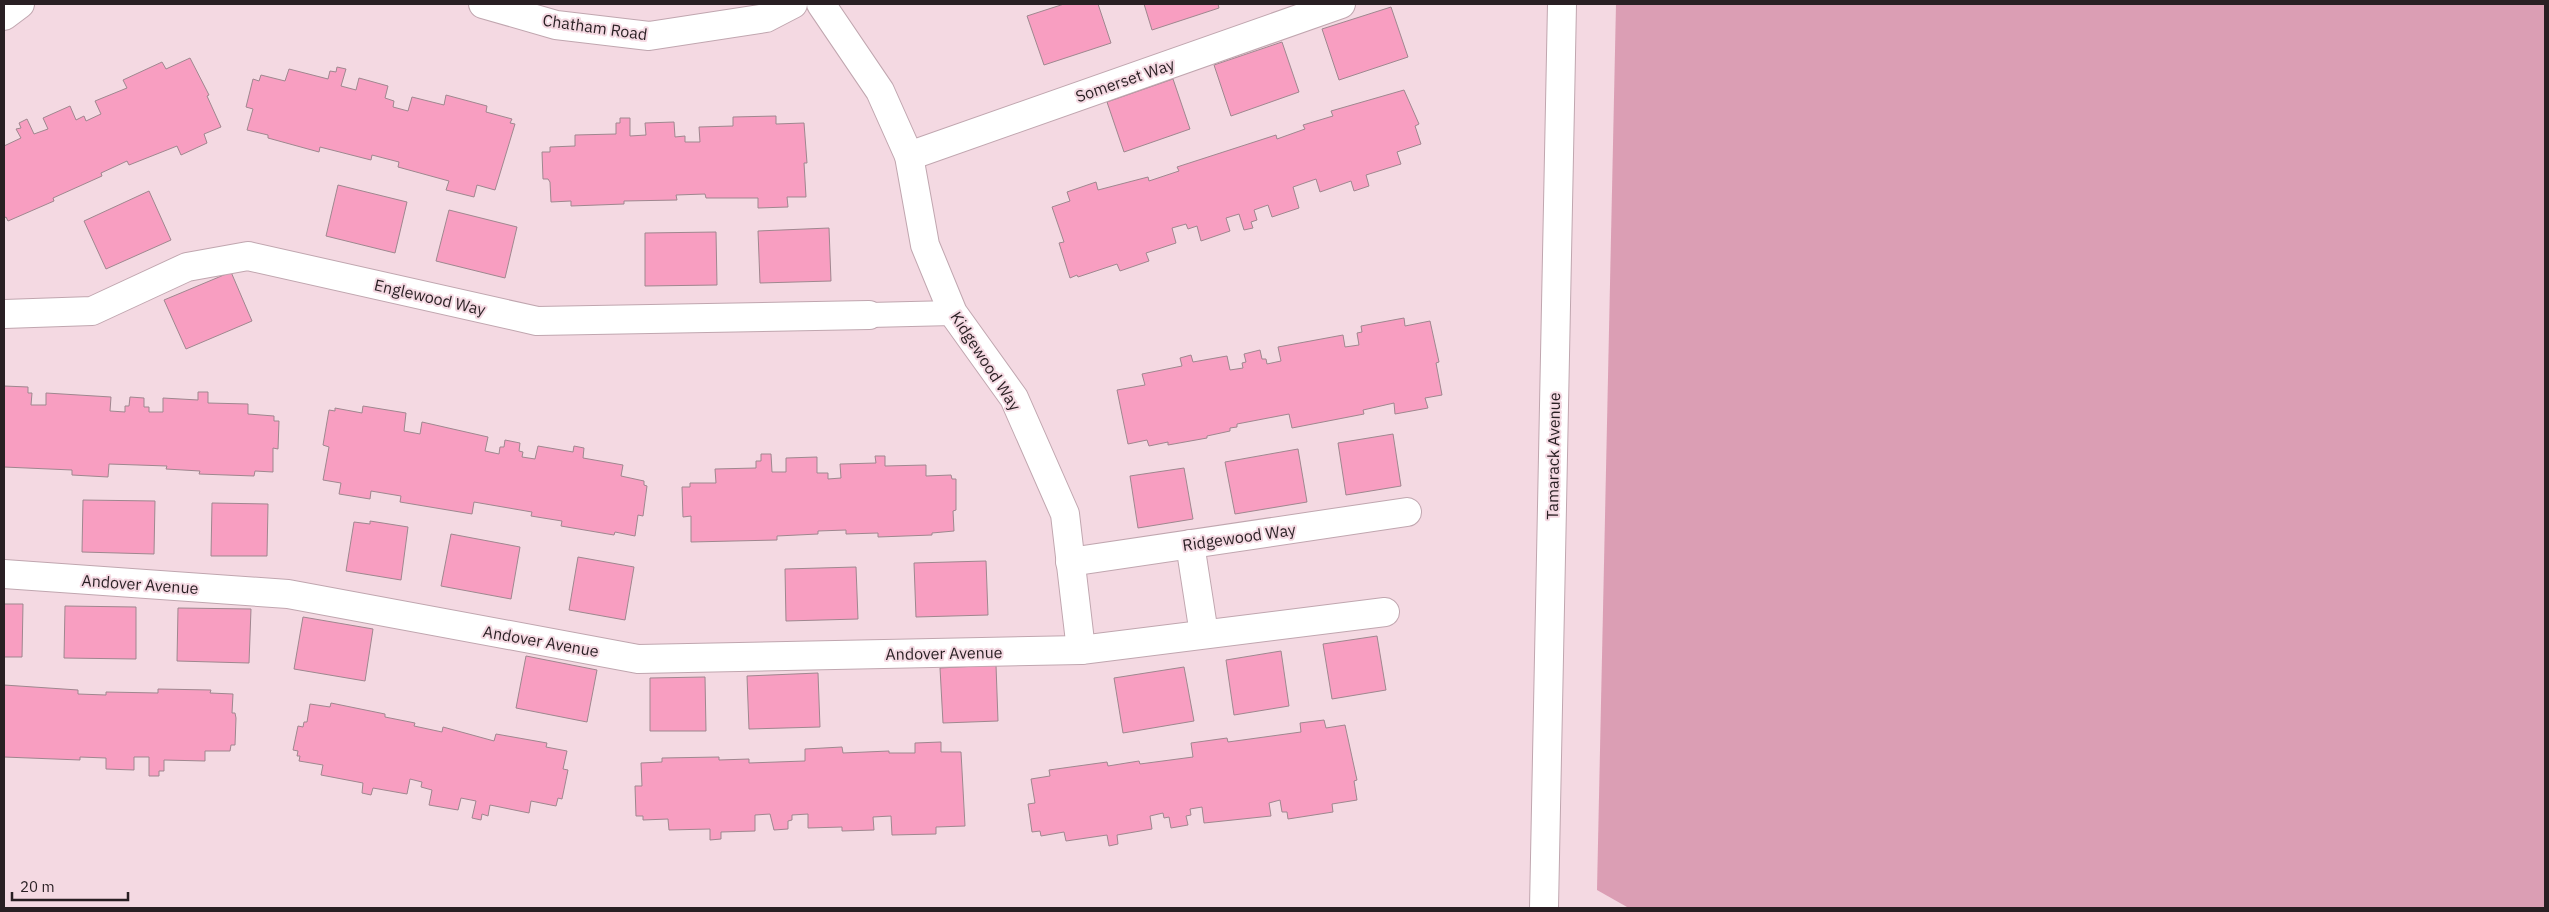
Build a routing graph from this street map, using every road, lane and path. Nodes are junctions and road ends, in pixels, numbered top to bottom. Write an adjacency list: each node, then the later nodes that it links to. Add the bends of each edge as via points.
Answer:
1 (483, 4): 2 (street, Chatham Road, via 556,25 649,36 766,18)
2 (794, 4)
3 (821, 4): 6 (street, Kidgewood Way, via 880,91)
4 (1341, 4): 6 (street, Somerset Way)
5 (1562, 4): 17 (street, Tamarack Avenue)
6 (909, 156): 7 (street, Kidgewood Way, via 925,245)
7 (953, 313): 9 (lane); 12 (street, Kidgewood Way, via 1014,398 1064,514)
8 (4, 314): 9 (street, Englewood Way, via 92,311 187,267 248,256 537,322)
9 (869, 315)
10 (1407, 512): 11 (street, Ridgewood Way)
11 (1190, 544): 12 (street, Ridgewood Way); 15 (street)
12 (1070, 562): 16 (street, Kidgewood Way)
13 (4, 574): 16 (street, Andover Avenue, via 288,594 638,659)
14 (1385, 612): 15 (street)
15 (1204, 634): 16 (street)
16 (1081, 650)
17 (1544, 908)

